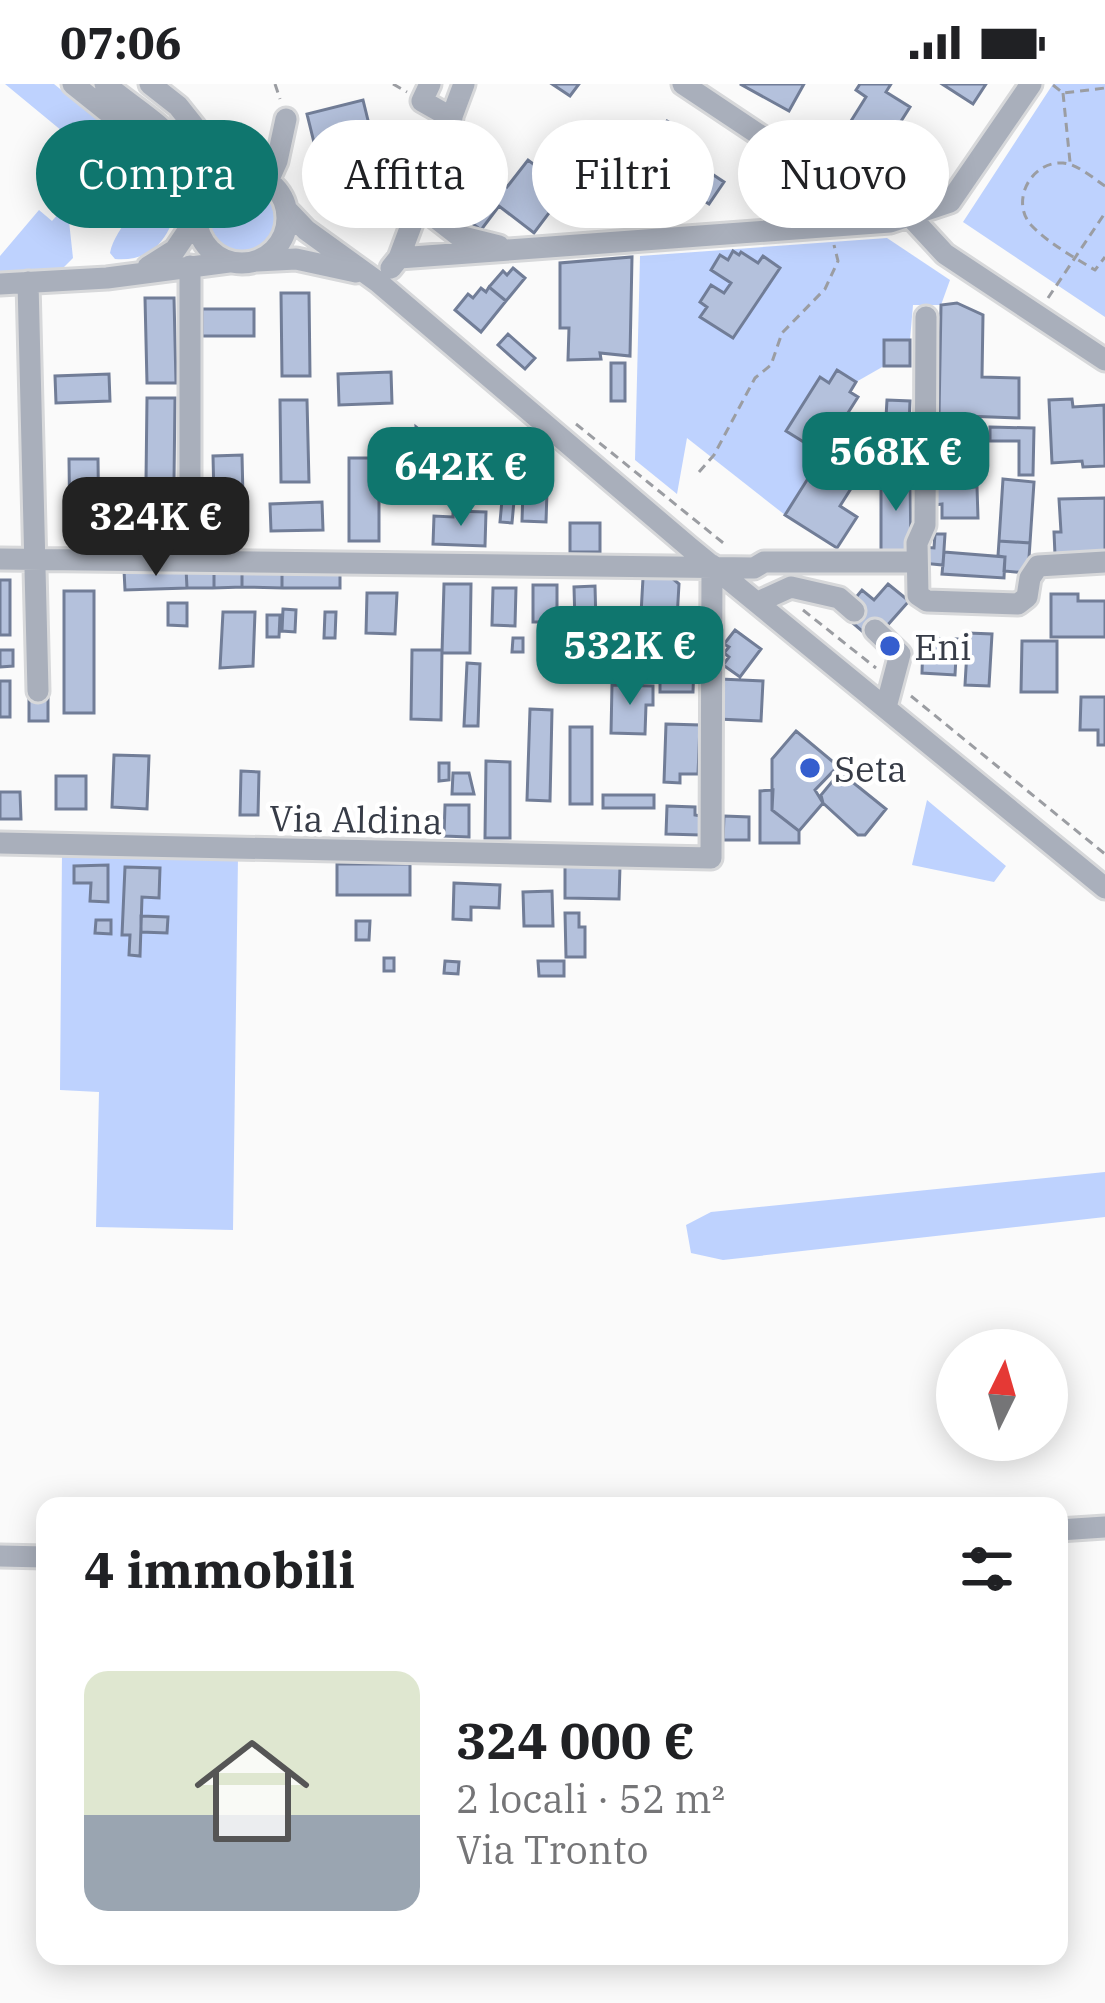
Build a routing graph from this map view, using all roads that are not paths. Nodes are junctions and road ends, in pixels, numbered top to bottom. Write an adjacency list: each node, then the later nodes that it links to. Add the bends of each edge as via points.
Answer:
1 (73, 84): 10 (street)
2 (105, 84): 11 (street)
3 (150, 84): 12 (street)
4 (430, 84): 8 (street, via 422,101)
5 (464, 84): 8 (street)
6 (683, 84): 13 (street)
7 (1031, 84): 16 (street)
8 (452, 118)
9 (286, 119): 14 (street)
10 (118, 120)
11 (150, 120)
12 (190, 120)
13 (741, 120)
14 (278, 156)
15 (278, 193): 17 (street)
16 (949, 202)
17 (287, 210): 26 (street, via 282,240); 30 (street)
18 (188, 228): 29 (street, via 175,250)
19 (201, 228): 27 (street, via 205,244)
20 (410, 228): 25 (street)
21 (449, 228): 24 (street)
22 (836, 228): 24 (street)
23 (912, 228): 34 (street)
24 (518, 249): 25 (street)
25 (399, 258): 30 (street)
26 (257, 261): 27 (street); 30 (street, via 296,260)
27 (229, 262): 28 (street)
28 (190, 266): 29 (street); 35 (street)
29 (130, 274): 31 (street)
30 (373, 278): 40 (street)
31 (28, 282): 32 (street); 36 (street)
32 (0, 284)
33 (926, 317): 38 (street, via 926,526)
34 (1105, 360)
35 (190, 482)
36 (36, 558): 37 (street); 40 (street); 46 (street)
37 (0, 559)
38 (916, 562): 39 (street, via 918,595 927,602 1018,604 1038,566); 40 (street)
39 (1105, 562)
40 (712, 566): 41 (street); 44 (street)
41 (758, 602): 42 (street, via 791,586 839,598); 47 (street)
42 (854, 611)
43 (874, 630): 47 (street, via 900,654)
44 (712, 636): 45 (street); 48 (street, Via Aldina, via 711,857)
45 (654, 640)
46 (38, 691)
47 (886, 707): 49 (street)
48 (0, 843)
49 (1105, 888)
50 (1105, 1527): 51 (street)
51 (1068, 1529)
52 (0, 1556): 53 (street)
53 (36, 1557)

